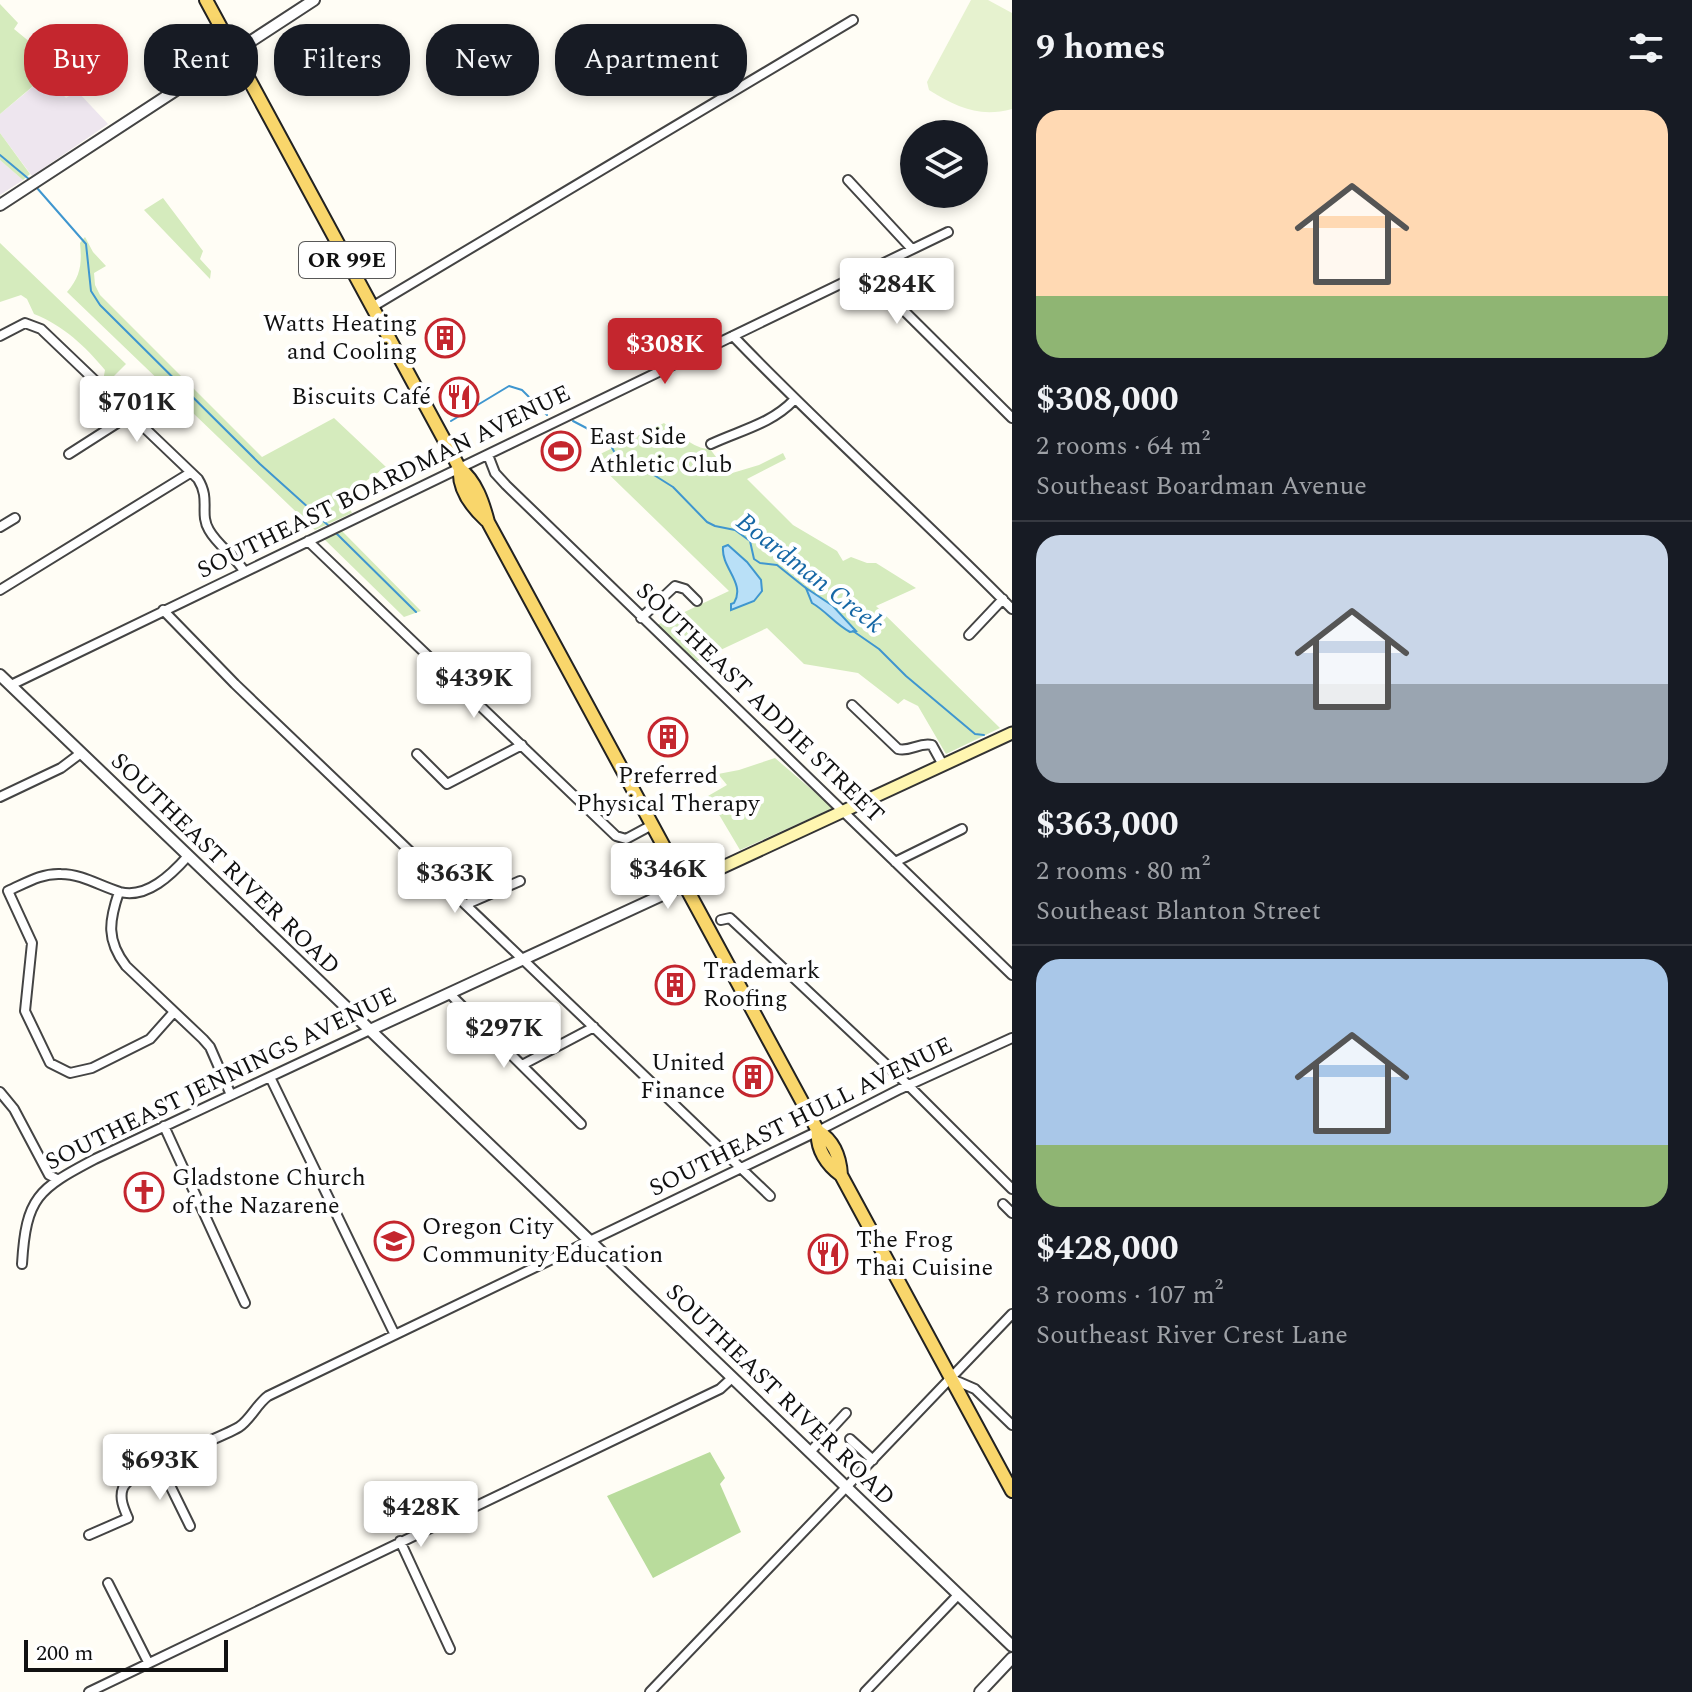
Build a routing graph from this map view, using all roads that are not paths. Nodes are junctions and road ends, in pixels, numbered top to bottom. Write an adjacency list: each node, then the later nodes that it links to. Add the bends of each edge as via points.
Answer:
1 (206, 0): 4 (main road, OR 99E)
2 (314, 0): 5 (street)
3 (853, 20): 13 (street)
4 (219, 24)
5 (258, 37)
6 (258, 95): 13 (main road, OR 99E)
7 (167, 96): 9 (street)
8 (848, 180): 11 (street)
9 (0, 205)
10 (948, 232): 11 (street, SOUTHEAST BOARDMAN AVENUE)
11 (911, 248): 12 (street, SOUTHEAST BOARDMAN AVENUE)
12 (865, 272): 15 (street, SOUTHEAST BOARDMAN AVENUE); 18 (street)
13 (372, 307): 22 (main road, OR 99E)
14 (0, 336): 17 (street, via 25,323 41,329)
15 (733, 336): 16 (street); 21 (street, SOUTHEAST BOARDMAN AVENUE)
16 (794, 400): 19 (street, via 766,423); 29 (street)
17 (130, 415): 20 (street); 23 (street)
18 (1012, 418)
19 (711, 444)
20 (69, 454)
21 (488, 455): 22 (street, SOUTHEAST BOARDMAN AVENUE); 33 (street, SOUTHEAST ADDIE STREET, via 499,478)
22 (460, 469): 26 (street, SOUTHEAST BOARDMAN AVENUE); 45 (main road, OR 99E, via 469,475 488,522)
23 (190, 473): 27 (street, via 204,489 208,530); 28 (street)
24 (15, 518): 25 (street)
25 (0, 527)
26 (308, 541): 27 (street, SOUTHEAST BOARDMAN AVENUE); 39 (street)
27 (244, 571): 32 (street, SOUTHEAST BOARDMAN AVENUE)
28 (0, 590)
29 (1003, 599): 31 (street); 34 (street)
30 (697, 601): 33 (street, via 675,586)
31 (1012, 609)
32 (163, 610): 36 (street, SOUTHEAST BOARDMAN AVENUE); 52 (street)
33 (641, 618): 44 (street, SOUTHEAST ADDIE STREET)
34 (969, 635)
35 (0, 675): 36 (street, SOUTHEAST RIVER ROAD)
36 (11, 685): 40 (street, SOUTHEAST RIVER ROAD)
37 (852, 705): 42 (street, via 898,749 932,745)
38 (1012, 733): 42 (main road, SOUTHEAST JENNINGS AVENUE)
39 (522, 745): 41 (street, via 447,784); 45 (street, via 618,838)
40 (81, 753): 43 (street); 47 (street, SOUTHEAST RIVER ROAD)
41 (417, 754)
42 (943, 765): 44 (main road, SOUTHEAST JENNINGS AVENUE)
43 (0, 797)
44 (844, 811): 48 (street, SOUTHEAST ADDIE STREET); 50 (main road, SOUTHEAST JENNINGS AVENUE)
45 (652, 825): 50 (main road, OR 99E)
46 (962, 829): 48 (street)
47 (188, 856): 51 (street, via 170,876 149,888); 59 (street, SOUTHEAST RIVER ROAD)
48 (895, 862): 55 (street, SOUTHEAST ADDIE STREET)
49 (520, 881): 52 (street)
50 (684, 885): 54 (street, SOUTHEAST JENNINGS AVENUE); 68 (main road, OR 99E)
51 (119, 892): 57 (street, via 110,921 116,954); 57 (street, via 65,874 39,877 8,891 32,943 23,1006 40,1045 50,1063 70,1073 81,1072 150,1039)
52 (467, 904): 54 (street)
53 (721, 920): 63 (street, via 732,920)
54 (525, 959): 56 (street, SOUTHEAST JENNINGS AVENUE); 58 (street)
55 (1012, 975)
56 (450, 994): 59 (street, SOUTHEAST JENNINGS AVENUE); 61 (street)
57 (174, 1012): 65 (street, via 210,1047)
58 (594, 1027): 61 (street); 69 (street)
59 (370, 1030): 62 (street, SOUTHEAST JENNINGS AVENUE); 75 (street, SOUTHEAST RIVER ROAD)
60 (1012, 1038): 63 (street, SOUTHEAST HULL AVENUE)
61 (522, 1065): 66 (street)
62 (270, 1077): 65 (street, SOUTHEAST JENNINGS AVENUE); 79 (street)
63 (908, 1085): 68 (street, SOUTHEAST HULL AVENUE); 71 (street)
64 (0, 1092): 70 (street, via 49,1175)
65 (231, 1095): 67 (street, SOUTHEAST JENNINGS AVENUE)
66 (581, 1124)
67 (164, 1126): 70 (street, SOUTHEAST JENNINGS AVENUE); 77 (street)
68 (818, 1131): 69 (street, SOUTHEAST HULL AVENUE); 81 (main road, OR 99E, via 823,1155 841,1175)
69 (741, 1168): 72 (street); 75 (street, SOUTHEAST HULL AVENUE)
70 (57, 1179): 76 (street, SOUTHEAST JENNINGS AVENUE, via 32,1208)
71 (1012, 1189)
72 (770, 1196)
73 (1003, 1204): 74 (street)
74 (1012, 1213)
75 (589, 1241): 79 (street, SOUTHEAST HULL AVENUE); 80 (street, SOUTHEAST RIVER ROAD)
76 (22, 1264)
77 (245, 1303)
78 (1012, 1314): 81 (street)
79 (394, 1333): 87 (street, SOUTHEAST HULL AVENUE, via 268,1396 242,1426)
80 (732, 1378): 85 (street, SOUTHEAST RIVER ROAD); 92 (street, via 720,1389)
81 (951, 1378): 83 (street, via 975,1389); 86 (street); 89 (main road, OR 99E)
82 (846, 1413): 85 (street)
83 (1012, 1425)
84 (850, 1439): 86 (street)
85 (810, 1452): 88 (street, SOUTHEAST RIVER ROAD)
86 (873, 1460): 88 (street)
87 (159, 1463): 90 (street); 91 (street, SOUTHEAST HULL AVENUE, via 124,1487 122,1503 128,1518)
88 (847, 1488): 94 (street, SOUTHEAST RIVER ROAD); 100 (street)
89 (1012, 1491)
90 (190, 1526)
91 (89, 1535)
92 (400, 1541): 96 (street); 98 (street)
93 (108, 1583): 98 (street)
94 (958, 1595): 95 (street, SOUTHEAST RIVER ROAD); 101 (street)
95 (1012, 1646)
96 (450, 1649)
97 (1012, 1658): 102 (street)
98 (148, 1662): 99 (street)
99 (89, 1692)
100 (650, 1692)
101 (865, 1692)
102 (980, 1692)

